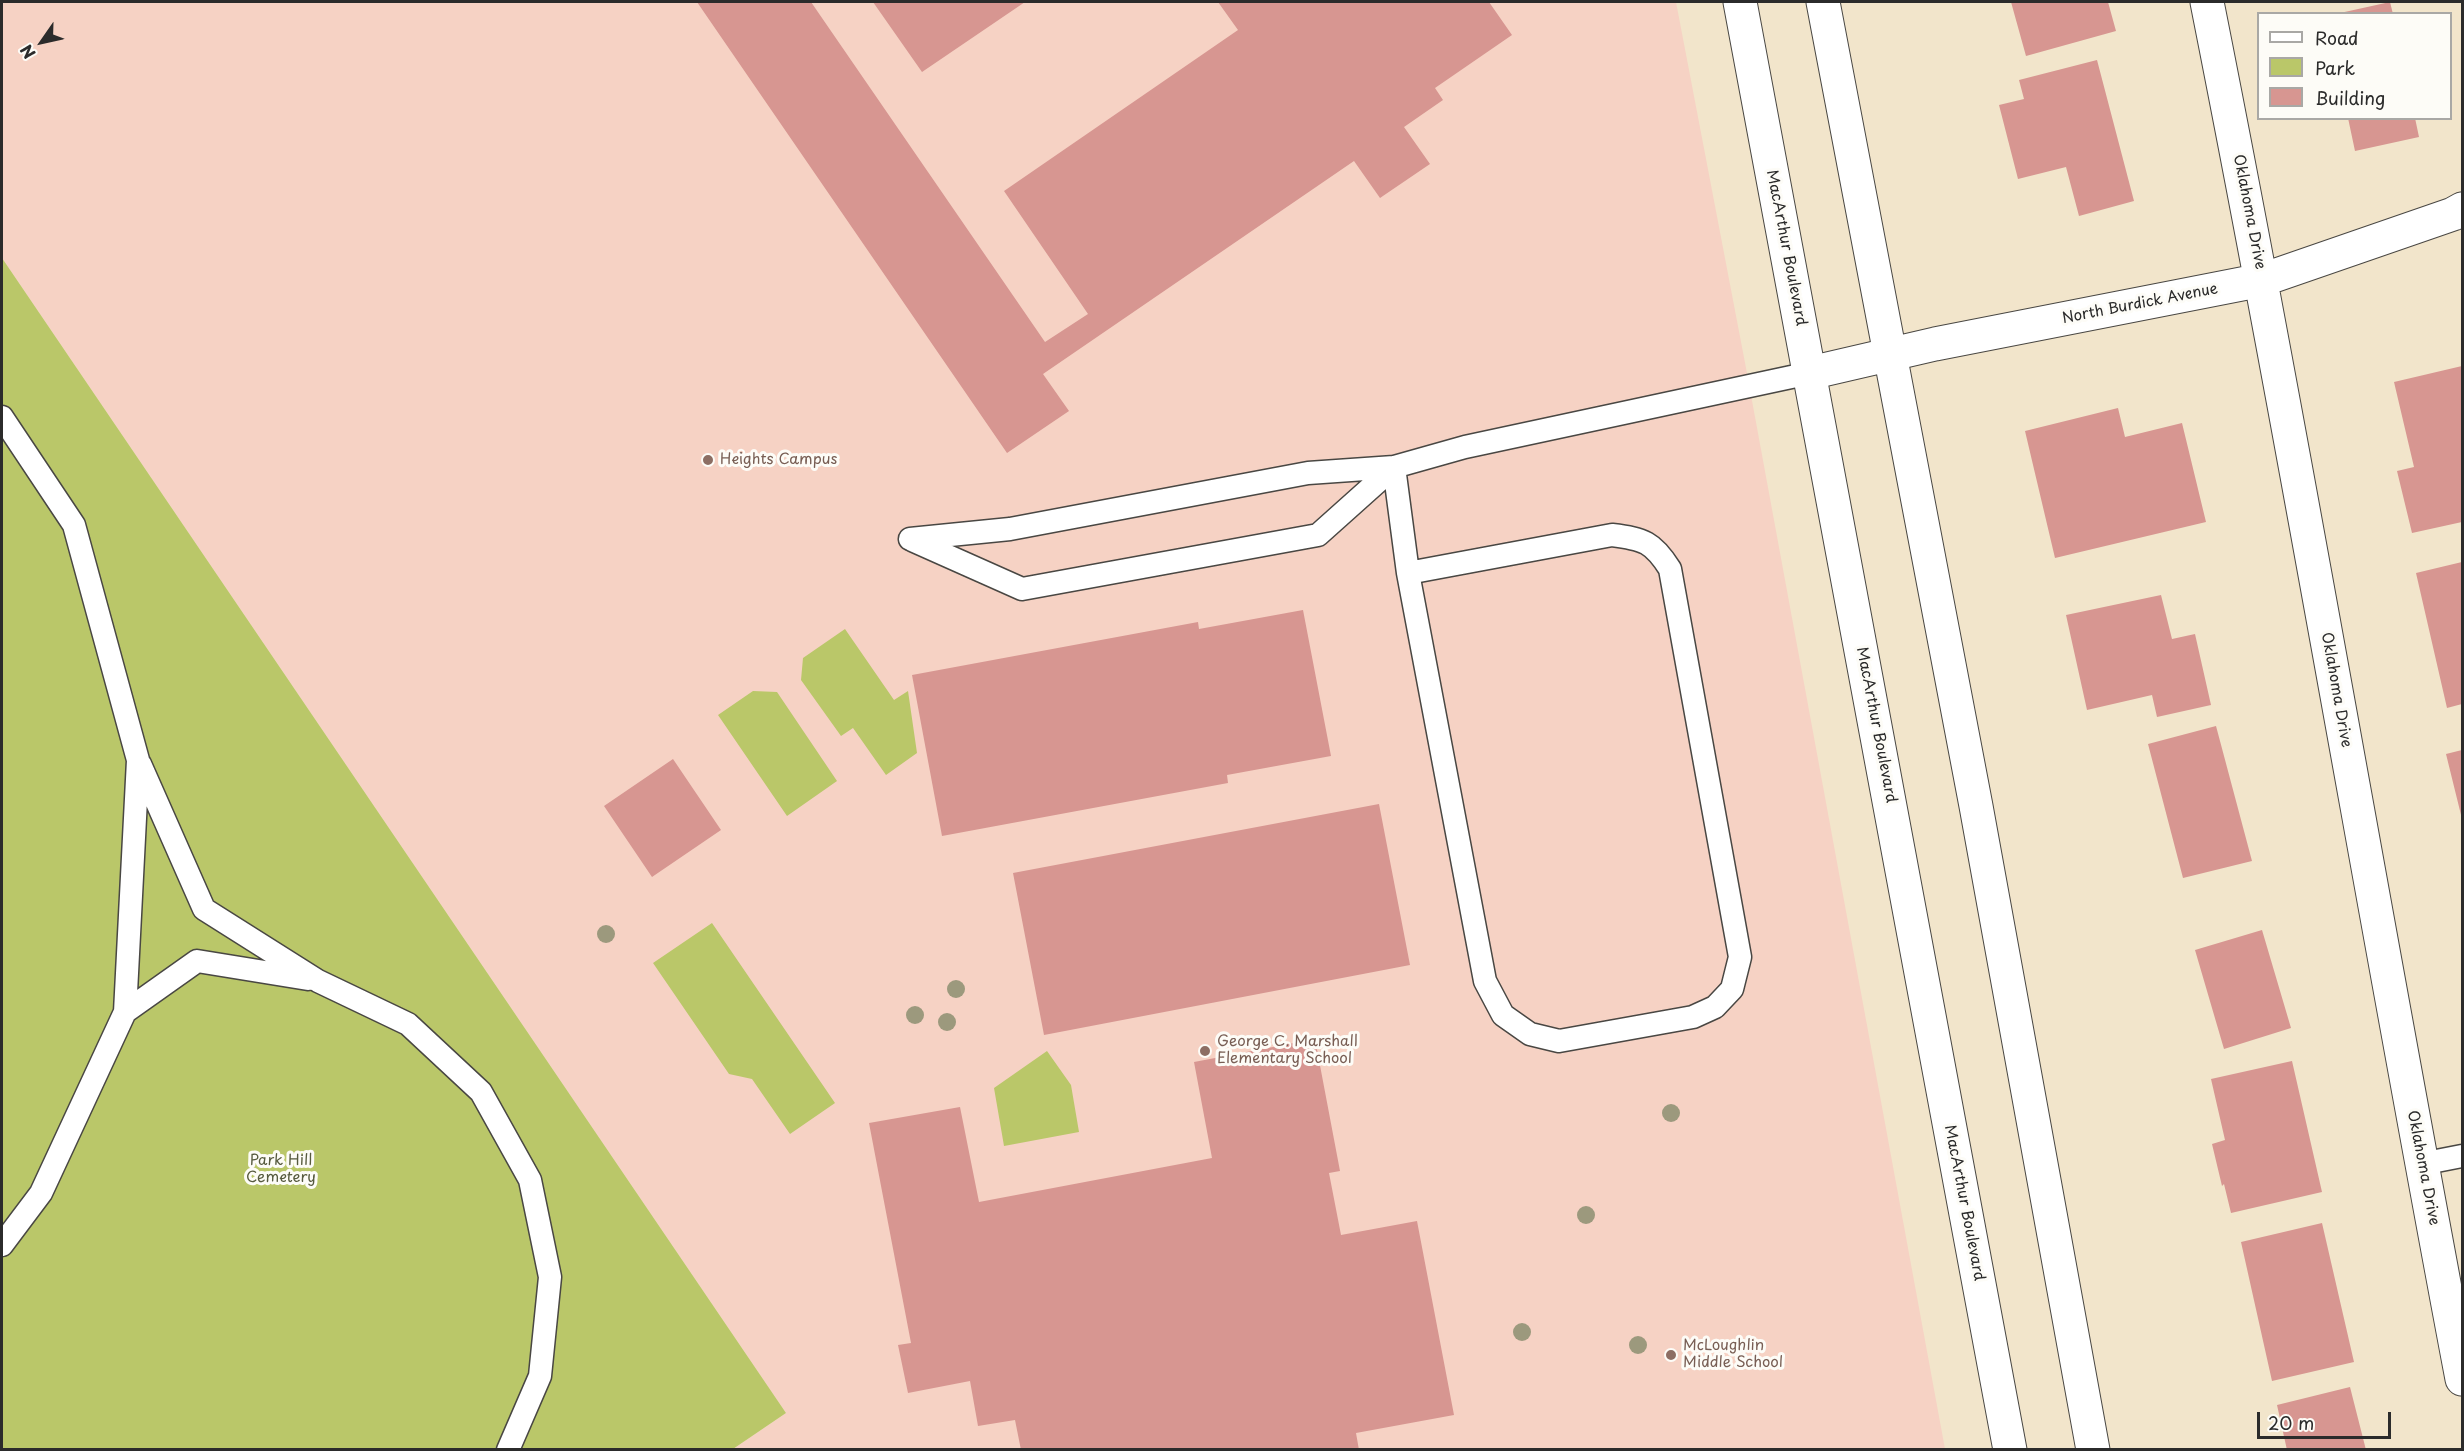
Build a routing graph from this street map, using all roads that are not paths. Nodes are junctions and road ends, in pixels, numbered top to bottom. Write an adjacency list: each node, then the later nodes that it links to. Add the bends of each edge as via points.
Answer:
1 (1740, 2): 7 (street, MacArthur Boulevard)
2 (1823, 2): 6 (street)
3 (2207, 2): 5 (street, Oklahoma Drive)
4 (2463, 209): 5 (street, North Burdick Avenue)
5 (2262, 280): 6 (street, North Burdick Avenue); 15 (street, Oklahoma Drive)
6 (1889, 354): 7 (street, North Burdick Avenue); 20 (street)
7 (1810, 373): 9 (lane, via 1465,447); 19 (street, MacArthur Boulevard)
8 (2, 417): 11 (lane, via 74,525)
9 (1394, 467): 9 (lane, via 1308,473 1010,529 910,539 1022,590 1318,535); 10 (lane)
10 (1408, 573): 10 (lane, via 1485,981 1503,1015 1530,1034 1559,1041 1693,1017 1715,1007 1732,989 1740,957 1670,569 1658,550 1638,538 1612,535)
11 (138, 759): 12 (lane, via 204,909); 13 (lane)
12 (318, 981): 13 (lane, via 197,962); 18 (lane, via 408,1024 481,1092 530,1180 550,1277 540,1376)
13 (125, 1012): 16 (lane, via 41,1193)
14 (2463, 1156): 15 (lane)
15 (2421, 1164): 17 (street, Oklahoma Drive)
16 (2, 1245)
17 (2463, 1379)
18 (508, 1449)
19 (2010, 1449)
20 (2093, 1449)

